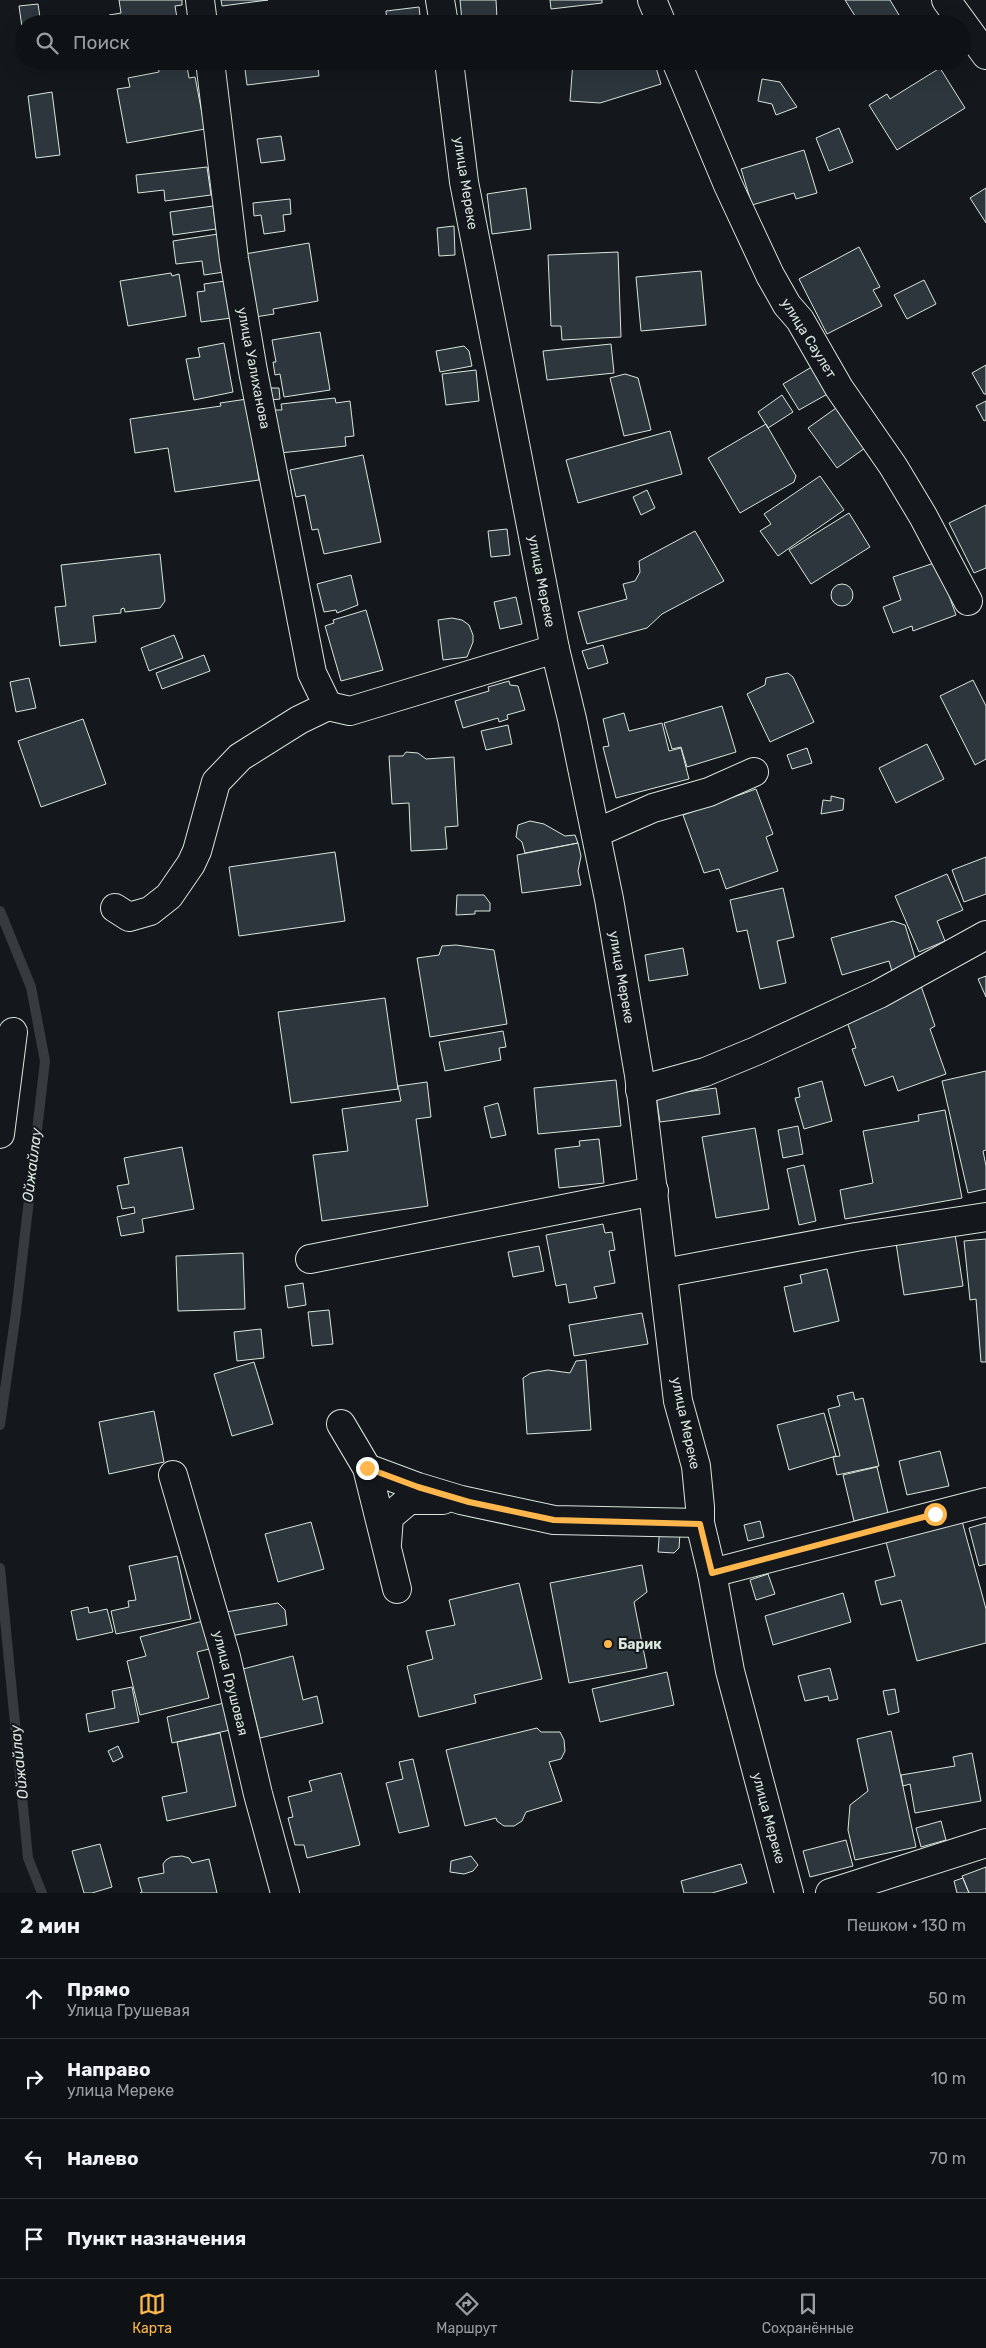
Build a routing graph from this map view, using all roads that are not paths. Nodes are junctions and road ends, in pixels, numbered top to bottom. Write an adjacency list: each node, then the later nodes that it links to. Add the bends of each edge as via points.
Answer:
1 (200, 0): 5 (street)
2 (440, 0): 6 (street)
3 (652, 0): 7 (street)
4 (946, 0): 8 (street)
5 (202, 15)
6 (442, 15)
7 (658, 15)
8 (957, 15)
9 (971, 34): 10 (street)
10 (986, 55)
11 (211, 70): 16 (street, улица Уалиханова, via 245,324 312,673)
12 (449, 70): 15 (street, улица Мереке, via 464,182)
13 (680, 70): 14 (street, улица Саулет, via 770,275 898,474)
14 (968, 601)
15 (555, 649): 16 (street, via 350,711); 18 (street, улица Мереке)
16 (328, 706): 19 (street, via 240,757 216,782 197,851 169,896 150,911 129,917)
17 (754, 772): 18 (street, via 708,792 653,808)
18 (596, 833): 22 (street, улица Мереке)
19 (115, 908)
20 (986, 935): 22 (street, via 879,994 756,1051 705,1072)
21 (13, 1032): 23 (street)
22 (640, 1090): 24 (street, улица Мереке)
23 (0, 1134)
24 (654, 1191): 26 (street); 27 (street, улица Мереке)
25 (986, 1217): 27 (street)
26 (310, 1259)
27 (664, 1273): 33 (street, улица Мереке, via 678,1401 696,1466)
28 (341, 1424): 29 (street)
29 (367, 1468): 31 (street); 34 (street)
30 (173, 1475): 38 (street, улица Грушовая, via 226,1657)
31 (461, 1500): 33 (street, via 554,1520); 34 (street, via 409,1500 389,1517)
32 (986, 1502): 35 (street)
33 (700, 1524): 35 (street, улица Мереке)
34 (387, 1548): 36 (street)
35 (712, 1573): 39 (street, улица Мереке, via 730,1671)
36 (397, 1589)
37 (986, 1843): 40 (street)
38 (285, 1893)
39 (789, 1893)
40 (830, 1893)

